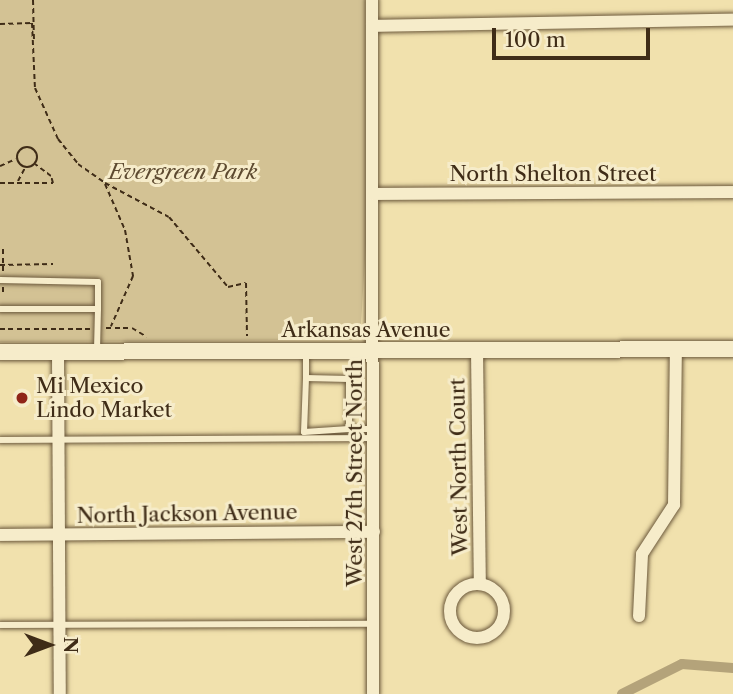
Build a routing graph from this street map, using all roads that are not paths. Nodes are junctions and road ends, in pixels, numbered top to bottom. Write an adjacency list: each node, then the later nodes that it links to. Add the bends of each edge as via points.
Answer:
1 (372, 0): 3 (street, West 27th Street North)
2 (733, 20): 3 (street)
3 (372, 26): 5 (street, West 27th Street North)
4 (733, 192): 5 (street, North Shelton Street)
5 (373, 194): 10 (street, West 27th Street North)
6 (0, 280): 8 (lane, via 98,282)
7 (0, 309): 8 (lane)
8 (98, 309): 16 (lane)
9 (304, 344): 10 (street, Arkansas Avenue); 16 (street, Arkansas Avenue); 17 (lane)
10 (374, 344): 12 (street, Arkansas Avenue); 19 (street, West 27th Street North)
11 (733, 349): 13 (street, Arkansas Avenue)
12 (477, 350): 13 (street, Arkansas Avenue); 25 (street, West North Court)
13 (676, 350): 26 (street, via 674,505 642,554)
14 (0, 352): 15 (street, Arkansas Avenue)
15 (58, 352): 16 (street, Arkansas Avenue); 20 (street)
16 (97, 352)
17 (306, 378): 18 (lane, via 349,379); 18 (lane, via 303,432)
18 (349, 429): 19 (lane)
19 (375, 434): 20 (lane); 22 (street, West 27th Street North)
20 (57, 439): 21 (lane); 23 (street)
21 (0, 440)
22 (374, 532): 23 (street, North Jackson Avenue); 27 (street, West 27th Street North)
23 (59, 534): 24 (street, North Jackson Avenue); 29 (street)
24 (0, 535)
25 (480, 584): 25 (street, via 500,598 503,614 489,635 471,637 456,628 452,602 463,588)
26 (639, 616)
27 (374, 624): 29 (lane); 31 (street, West 27th Street North)
28 (0, 625): 29 (lane)
29 (60, 625): 30 (street)
30 (60, 694)
31 (373, 694)

